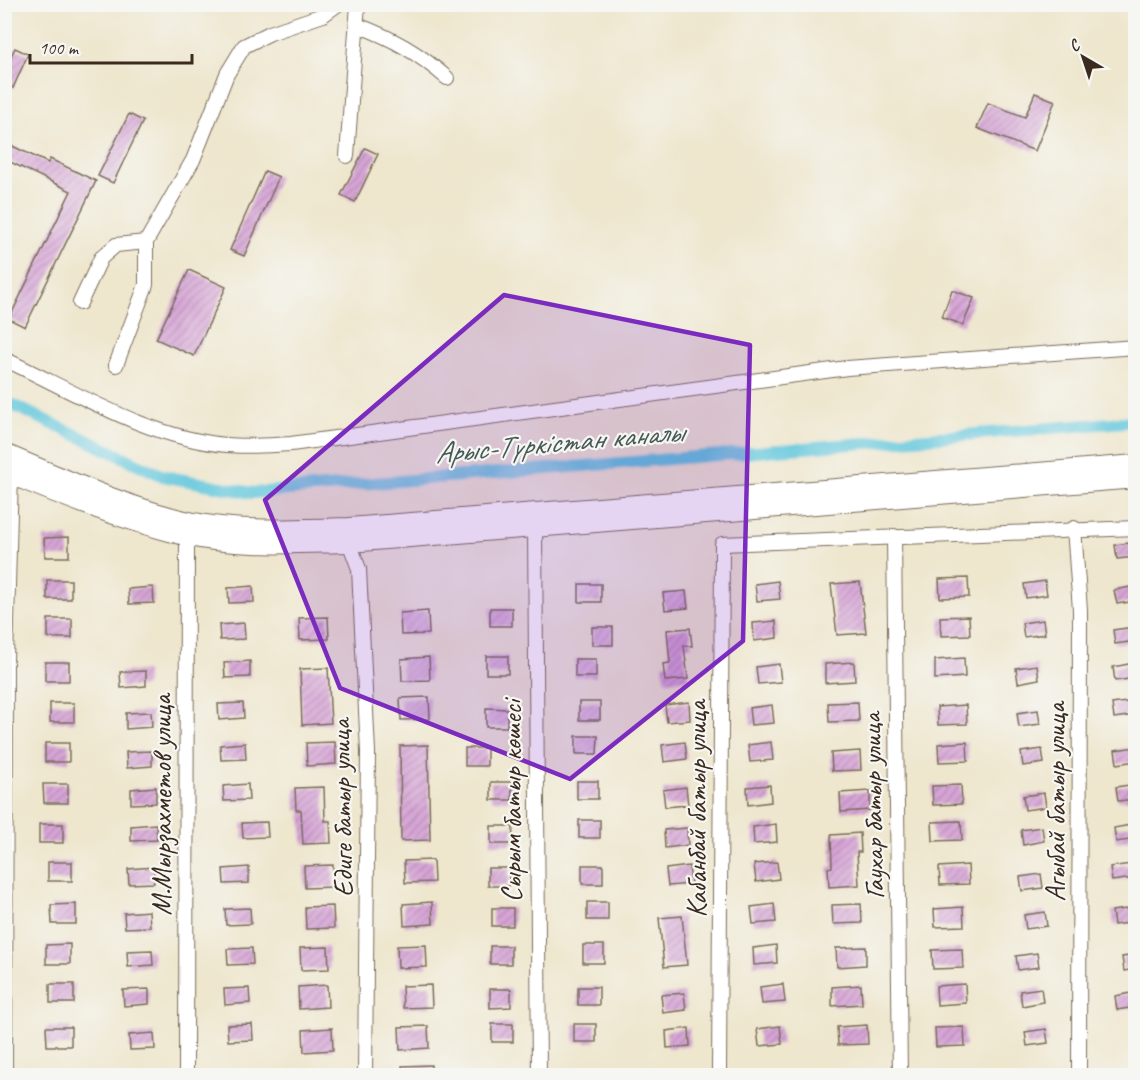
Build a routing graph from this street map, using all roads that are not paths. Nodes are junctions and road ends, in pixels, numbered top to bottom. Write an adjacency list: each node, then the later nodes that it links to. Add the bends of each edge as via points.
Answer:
1 (338, 4): 6 (street, via 323,15 244,46 227,74 193,160)
2 (358, 4): 3 (street)
3 (357, 25): 4 (street, via 420,54); 5 (street)
4 (447, 78)
5 (347, 156)
6 (146, 242): 7 (street, via 116,245 101,258); 10 (street, via 146,285)
7 (80, 303)
8 (1136, 347): 9 (street, via 847,368 257,446 215,443 141,423)
9 (4, 359)
10 (116, 365)
11 (4, 454): 12 (highway, via 119,500 189,522 256,529 349,528)
12 (1136, 465)
13 (8, 472): 18 (highway, via 115,513); 21 (street)
14 (1136, 478): 15 (highway)
15 (535, 527): 20 (highway); 24 (street, Сырым батыр көшесі)
16 (1074, 528): 17 (street); 19 (street); 27 (street, Агыбай батыр улица, via 1080,610)
17 (1136, 528)
18 (187, 535): 20 (highway, via 256,543); 22 (street, М.Мырзахметов улица)
19 (894, 536): 25 (street, Кабанбай батыр улица, via 722,543); 26 (street, Гаухар батыр улица)
20 (349, 542): 23 (street, Едиге батыр улица, via 359,569 368,752)
21 (5, 1076)
22 (186, 1076)
23 (365, 1076)
24 (539, 1076)
25 (719, 1076)
26 (900, 1076)
27 (1079, 1076)

